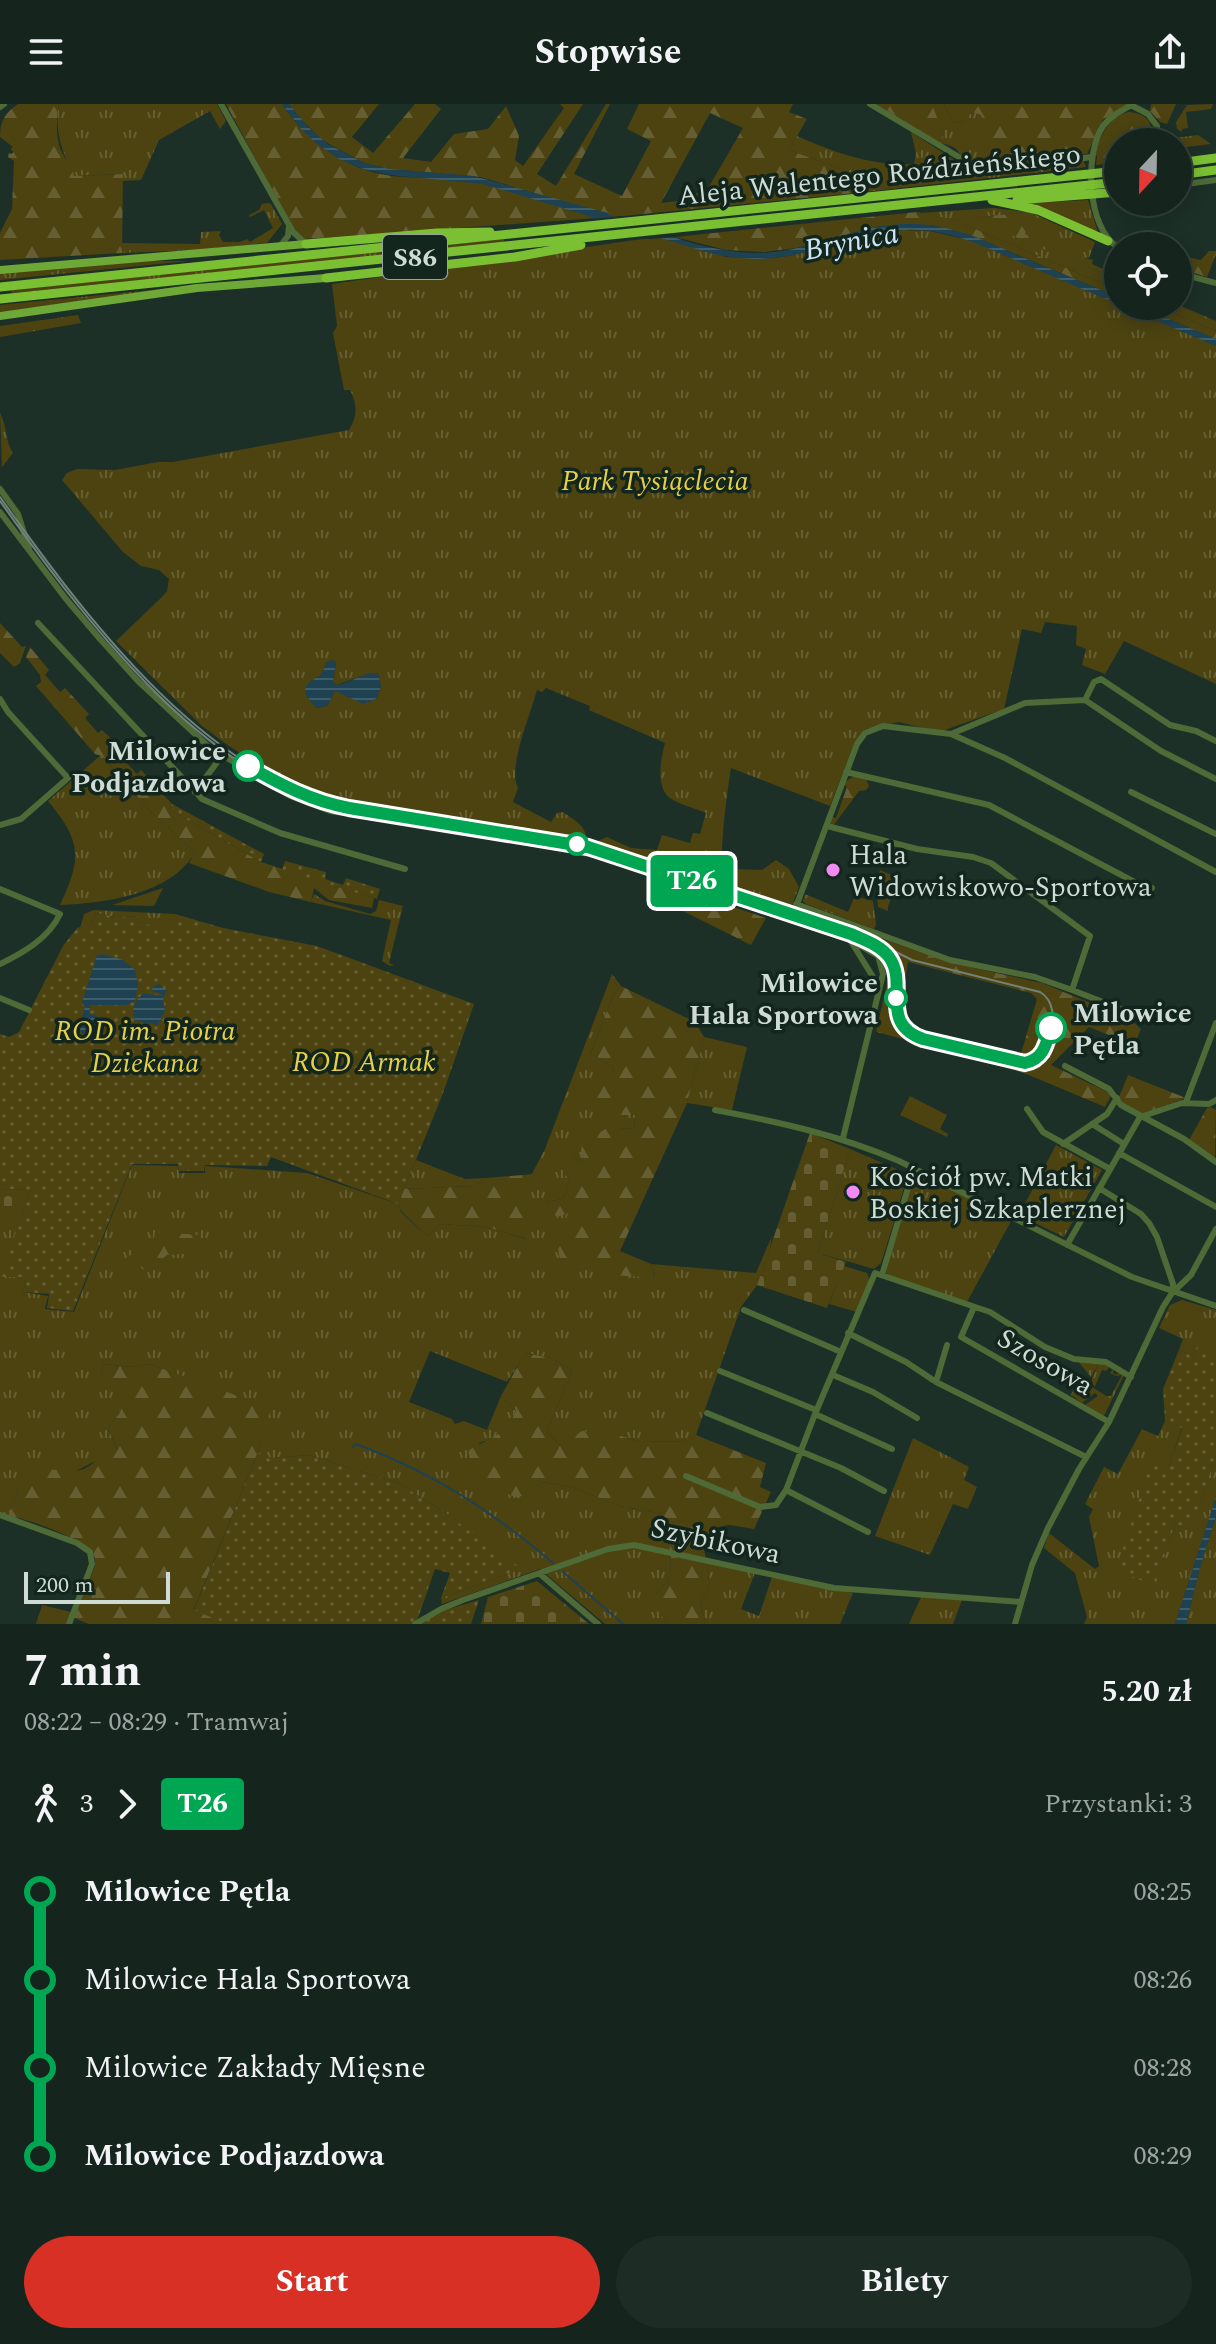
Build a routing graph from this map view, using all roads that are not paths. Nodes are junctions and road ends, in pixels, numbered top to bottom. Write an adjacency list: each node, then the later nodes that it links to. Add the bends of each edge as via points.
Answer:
1 (221, 104): 19 (street)
2 (870, 104): 7 (street, via 979,169)
3 (1132, 104): 5 (street); 7 (street, via 1103,127)
4 (1147, 104): 5 (street)
5 (1148, 114): 6 (street)
6 (1157, 128)
7 (1091, 157): 20 (street, via 1096,213)
8 (1216, 158): 9 (highway)
9 (1192, 161)
10 (1104, 170): 21 (highway, Aleja Walentego Roździeńskiego / S86)
11 (1216, 170): 12 (highway)
12 (1192, 173)
13 (1216, 180): 14 (street)
14 (1192, 183)
15 (1104, 191): 16 (highway, Aleja Walentego Roździeńskiego / S86)
16 (1078, 192): 17 (highway, Aleja Walentego Roździeńskiego / S86); 18 (highway)
17 (973, 198): 18 (highway); 22 (highway, Aleja Walentego Roździeńskiego / S86)
18 (1002, 202): 23 (highway, via 1045,212)
19 (289, 226): 24 (street); 25 (street)
20 (1104, 232)
21 (525, 233): 24 (highway, via 470,231); 30 (highway, S86)
22 (600, 237): 28 (highway, via 515,257); 31 (highway, S86)
23 (1104, 239)
24 (306, 244): 25 (main road)
25 (280, 246): 26 (main road)
26 (0, 270)
27 (1192, 277): 29 (street)
28 (326, 278): 32 (main road, via 197,288)
29 (1216, 283)
30 (0, 287)
31 (0, 299)
32 (0, 316)
33 (0, 489): 35 (street, via 18,514)
34 (0, 512): 35 (street)
35 (30, 552): 41 (street, via 138,681)
36 (38, 623): 44 (street)
37 (0, 699): 46 (street, via 68,778 21,819)
38 (1085, 700): 39 (street, via 1025,703); 40 (street, via 1101,679 1170,725); 43 (street, via 1161,751)
39 (951, 734): 42 (street, via 876,727 860,738); 50 (street)
40 (1216, 741)
41 (221, 757): 44 (street); 55 (street, via 311,806 573,849)
42 (846, 772): 47 (street); 51 (street, via 989,805)
43 (1216, 779)
44 (195, 792): 49 (street, via 224,811 280,833)
45 (1131, 792): 48 (street)
46 (0, 825)
47 (827, 826): 54 (street); 58 (street, via 991,863 1090,936)
48 (1216, 834)
49 (405, 869)
50 (1216, 872)
51 (1152, 888)
52 (2, 890): 53 (street); 57 (street, via 60,914 41,939)
53 (1, 899)
54 (796, 904): 55 (street); 58 (street, via 950,960)
55 (791, 920): 56 (street)
56 (850, 940): 59 (street, via 873,977); 59 (street, via 878,956 883,974)
57 (0, 964)
58 (1072, 990): 62 (street)
59 (877, 995): 72 (street)
60 (0, 998): 61 (street)
61 (29, 1010)
62 (1147, 1019)
63 (1216, 1023): 67 (street)
64 (1065, 1066): 65 (street)
65 (1117, 1098): 70 (street); 71 (street)
66 (1216, 1100): 67 (street)
67 (1186, 1102): 70 (street)
68 (1027, 1109): 73 (street, via 1040,1129)
69 (715, 1110): 72 (street)
70 (1140, 1117): 74 (street); 76 (street)
71 (1092, 1124): 73 (street); 74 (street)
72 (843, 1138): 77 (street)
73 (1063, 1144): 78 (street)
74 (1124, 1144): 75 (street)
75 (1119, 1153): 78 (street); 80 (street)
76 (1216, 1162)
77 (914, 1168): 82 (street); 83 (street)
78 (1110, 1169): 79 (street)
79 (1099, 1188): 82 (street); 84 (street, via 1149,1223)
80 (1216, 1207)
81 (1216, 1229): 84 (street, via 1191,1275)
82 (1067, 1245): 84 (street)
83 (882, 1275): 86 (street); 88 (street, via 875,1273)
84 (1172, 1293): 85 (street); 93 (street)
85 (1216, 1306)
86 (974, 1307): 93 (street, via 1056,1352 1106,1362); 98 (street, Szosowa, via 961,1337)
87 (744, 1310): 90 (street)
88 (848, 1333): 90 (street); 94 (street)
89 (947, 1345): 94 (street)
90 (841, 1352): 92 (street)
91 (720, 1371): 95 (street)
92 (833, 1375): 95 (street); 97 (street)
93 (1131, 1377): 98 (street)
94 (934, 1381): 101 (street)
95 (816, 1412): 99 (street); 100 (street)
96 (707, 1413): 100 (street)
97 (917, 1418)
98 (1109, 1422): 101 (street)
99 (892, 1449)
100 (800, 1451): 103 (street); 104 (street)
101 (1086, 1457): 108 (street, via 1045,1536)
102 (686, 1476): 103 (street, via 760,1507 776,1505)
103 (786, 1490): 106 (street)
104 (884, 1491)
105 (0, 1515): 109 (street, via 86,1548 92,1556)
106 (868, 1532)
107 (540, 1574): 108 (street, Szybikowa, via 634,1545 834,1588); 110 (street, Szybikowa, via 441,1609); 111 (street)
108 (1021, 1602): 112 (street)
109 (69, 1624)
110 (415, 1624)
111 (598, 1624)
112 (1015, 1624)

